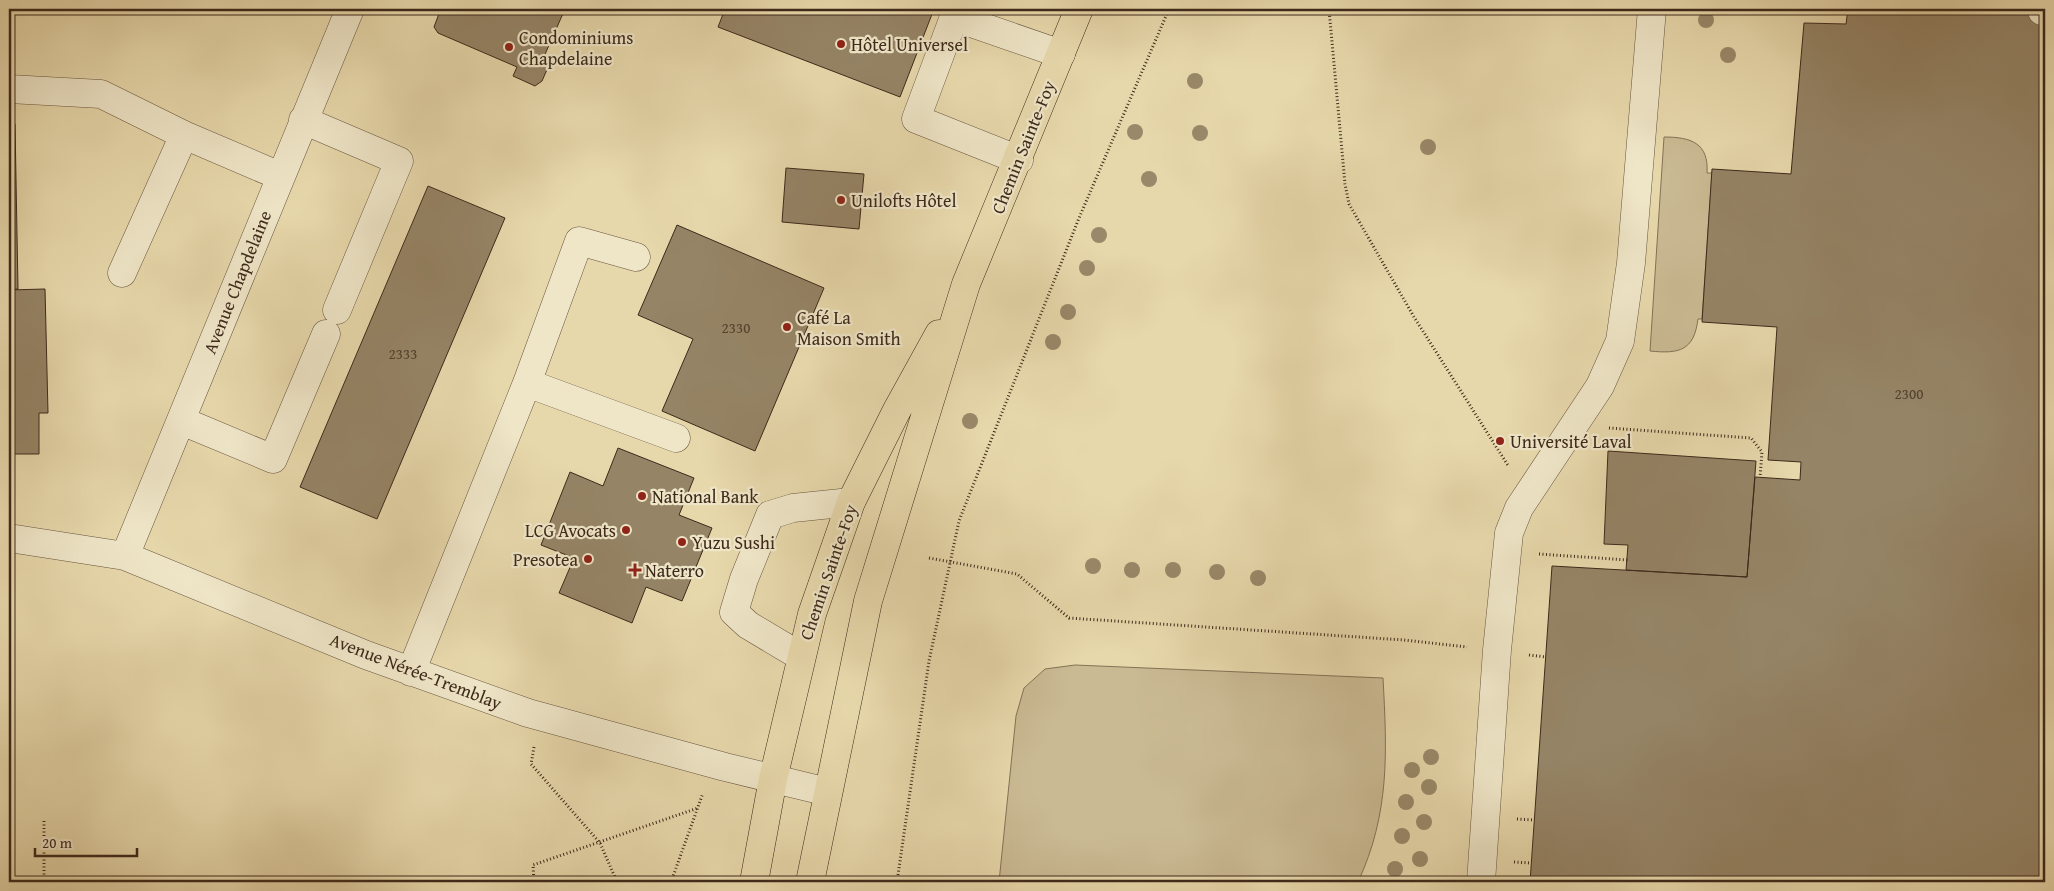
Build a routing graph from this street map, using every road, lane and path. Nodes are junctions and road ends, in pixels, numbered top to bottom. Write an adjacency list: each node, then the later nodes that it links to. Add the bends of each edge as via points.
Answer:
1 (350, 9): 8 (street, Avenue Chapdelaine)
2 (1079, 9): 6 (main road, Chemin Sainte-Foy)
3 (1169, 9): 27 (path, via 1078,218 981,462 959,521)
4 (1329, 9): 20 (path, via 1349,204 1418,325)
5 (1652, 9): 17 (street, via 1623,328 1609,368)
6 (1061, 54): 10 (main road, Chemin Sainte-Foy); 10 (street, via 954,17 916,119)
7 (9, 89): 9 (street, via 101,94)
8 (303, 120): 11 (street, Avenue Chapdelaine); 16 (street, via 399,161 273,459)
9 (184, 135): 11 (street); 13 (street)
10 (1019, 160): 14 (main road, Chemin Sainte-Foy)
11 (280, 176): 16 (street, Avenue Chapdelaine)
12 (636, 257): 15 (street, via 579,241)
13 (122, 273)
14 (966, 284): 21 (main road, Chemin Sainte-Foy); 34 (main road, Chemin Sainte-Foy, via 868,601)
15 (527, 384): 18 (street); 30 (street)
16 (182, 421): 24 (street, Avenue Chapdelaine)
17 (1573, 426): 19 (path, via 1751,438 1762,452); 20 (street)
18 (676, 438)
19 (1760, 477)
20 (1527, 495): 23 (street, via 1514,518)
21 (851, 502): 29 (main road, Chemin Sainte-Foy); 29 (street, via 793,508 770,515 744,578 734,612 748,625)
22 (9, 538): 24 (street, Avenue Nérée-Tremblay)
23 (1506, 552): 26 (path); 28 (street)
24 (125, 556): 30 (street, Avenue Nérée-Tremblay)
25 (929, 558): 27 (path)
26 (1628, 560)
27 (949, 562): 28 (path, via 1017,574 1069,618 1404,640); 44 (path, via 929,661)
28 (1496, 650): 45 (street)
29 (800, 656): 33 (main road, Chemin Sainte-Foy)
30 (410, 672): 31 (street, Avenue Nérée-Tremblay)
31 (539, 717): 32 (street, Avenue Nérée-Tremblay); 37 (path, via 531,764)
32 (712, 764): 33 (street, Avenue Nérée-Tremblay); 35 (path)
33 (772, 779): 34 (street, Avenue Nérée-Tremblay); 42 (main road, Chemin Sainte-Foy)
34 (828, 792): 43 (main road, Chemin Sainte-Foy)
35 (698, 808): 37 (path); 41 (path)
36 (44, 821): 38 (path)
37 (600, 843): 39 (path, via 533,865); 40 (path)
38 (44, 882)
39 (534, 882)
40 (617, 882)
41 (671, 882)
42 (754, 882)
43 (810, 882)
44 (897, 882)
45 (1481, 882)

